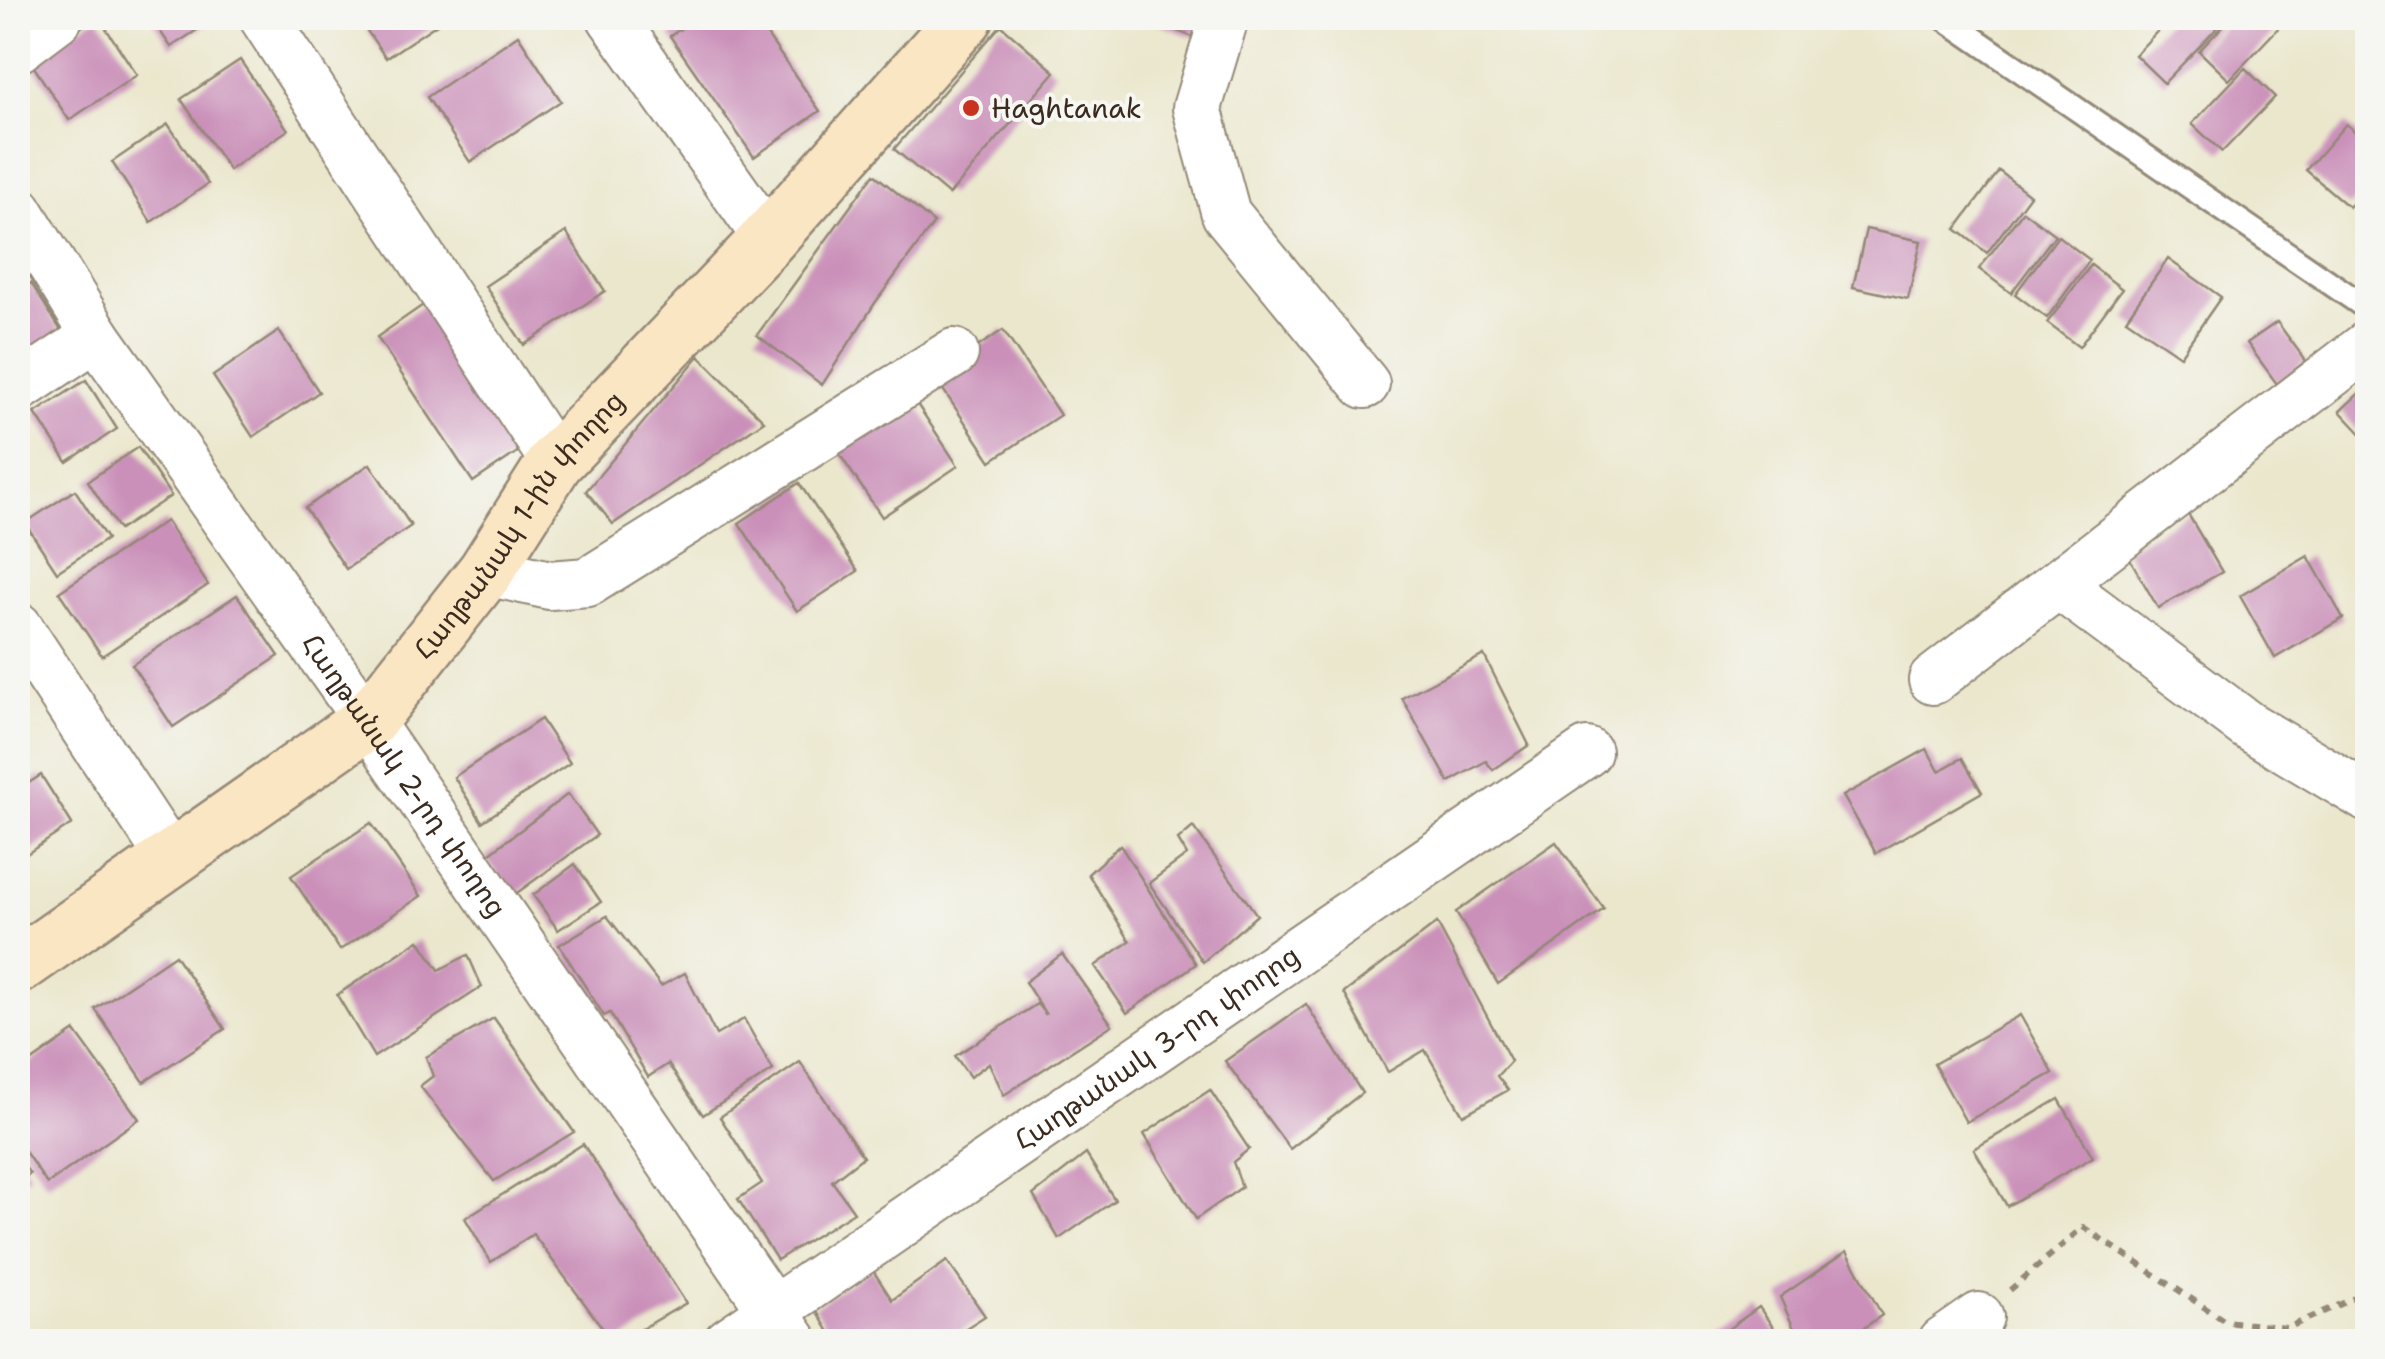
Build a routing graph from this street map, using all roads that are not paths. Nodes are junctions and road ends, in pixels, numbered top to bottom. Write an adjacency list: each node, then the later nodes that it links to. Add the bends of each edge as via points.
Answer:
1 (58, 18): 7 (street)
2 (264, 18): 16 (street)
3 (612, 18): 9 (street)
4 (965, 18): 9 (main road, Հաղթանակ 1-ին փողոց)
5 (1224, 18): 14 (street, via 1197,108 1226,214)
6 (1944, 18): 10 (lane)
7 (18, 48)
8 (18, 210): 11 (street, Հաղթանակ 2-րդ փողոց)
9 (768, 238): 16 (main road, Հաղթանակ 1-ին փողոց)
10 (2368, 308)
11 (96, 336): 15 (street); 21 (street, Հաղթանակ 2-րդ փողոց)
12 (2368, 345): 18 (street)
13 (954, 353): 17 (street, via 588,582 550,585)
14 (1365, 384)
15 (18, 388)
16 (555, 462): 17 (main road, Հաղթանակ 1-ին փողոց)
17 (486, 571): 21 (main road, Հաղթանակ 1-ին փողոց)
18 (2058, 584): 20 (street); 23 (street, via 2247,725)
19 (18, 627): 24 (street)
20 (1933, 680)
21 (368, 720): 24 (main road, Հաղթանակ 1-ին փողոց); 26 (street, Հաղթանակ 2-րդ փողոց)
22 (1587, 752): 26 (street, Հաղթանակ 3-րդ փողոց)
23 (2368, 798)
24 (170, 857): 25 (main road, Հաղթանակ 1-ին փողոց)
25 (18, 966)
26 (784, 1326): 27 (street, Հաղթանակ 3-րդ փողոց)
27 (728, 1342)

